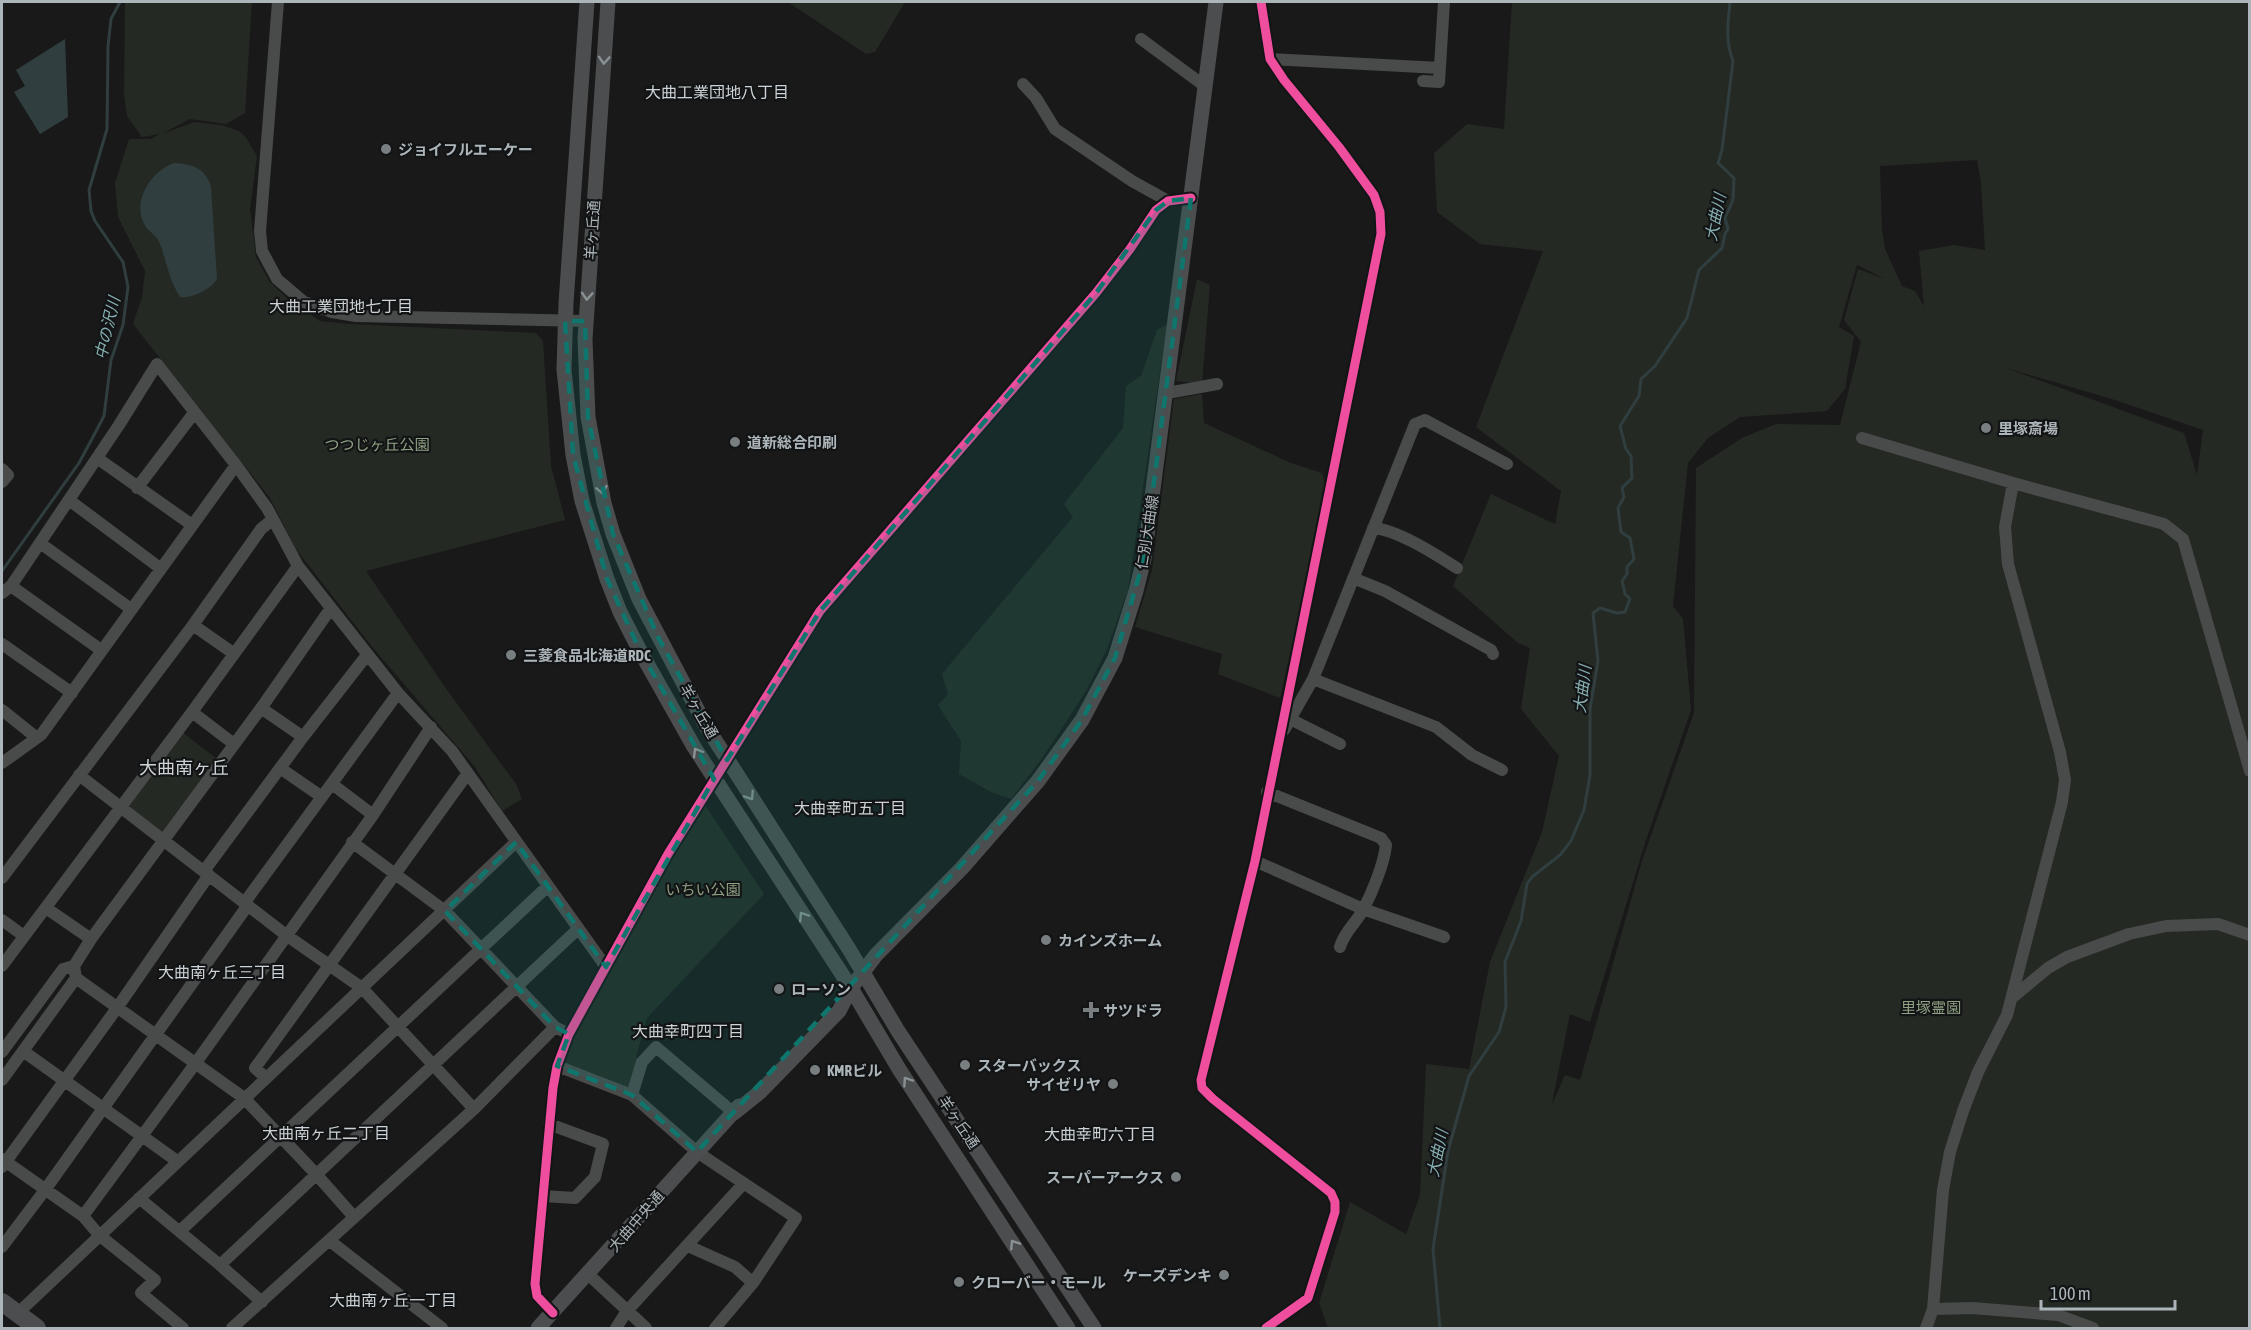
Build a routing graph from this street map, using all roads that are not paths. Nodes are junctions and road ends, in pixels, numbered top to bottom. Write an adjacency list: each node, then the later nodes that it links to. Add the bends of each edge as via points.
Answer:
1 (278, 2): 15 (street, via 260,231 262,251 277,279 304,302 356,316)
2 (587, 2): 15 (main road, 羊ヶ丘通)
3 (608, 2): 16 (main road, 羊ヶ丘通, one-way to 16)
4 (1216, 2): 12 (main road, 仁別大曲線)
5 (1261, 2): 8 (street)
6 (1444, 2): 9 (street)
7 (1141, 39): 12 (street)
8 (1270, 59): 9 (street); 56 (street, via 1374,195 1382,234)
9 (1440, 68): 10 (street, via 1439,82)
10 (1423, 81)
11 (1023, 84): 14 (street, via 1055,129)
12 (1206, 87): 13 (main road, 仁別大曲線)
13 (1191, 198): 14 (street); 18 (main road, 仁別大曲線)
14 (1168, 201): 59 (street, via 1156,210 1096,293 820,611)
15 (565, 321): 16 (street); 66 (main road, 羊ヶ丘通, one-way to 15, via 640,651 607,579 582,501 573,455 564,370)
16 (585, 321): 59 (main road, 羊ヶ丘通, one-way to 59, via 588,417 613,534 659,639)
17 (1217, 384): 18 (street)
18 (1167, 393): 97 (main road, 仁別大曲線, via 1144,559 1110,668 1082,720 1038,781)
19 (194, 413): 21 (street, via 157,364); 23 (street); 27 (street)
20 (1862, 438): 26 (street)
21 (97, 458): 27 (street); 28 (street)
22 (1506, 464): 31 (street, via 1425,420 1415,424)
23 (236, 465): 29 (street); 30 (street)
24 (2, 469): 25 (street, via 8,475)
25 (2, 482)
26 (2013, 483): 63 (street, via 2164,524 2183,539); 101 (street, via 2005,527 2008,564 2065,780)
27 (137, 488): 30 (street)
28 (69, 500): 32 (street); 34 (street)
29 (272, 520): 33 (street); 40 (street, via 261,529)
30 (192, 525): 34 (street)
31 (1373, 528): 35 (street, via 1385,529 1404,546 1432,552); 36 (street)
32 (40, 543): 37 (street); 39 (street)
33 (298, 566): 38 (street); 43 (street)
34 (160, 568): 39 (street)
35 (1457, 568)
36 (1353, 578): 44 (street, via 1425,611); 46 (street)
37 (6, 589): 42 (street)
38 (331, 608): 45 (street); 49 (street)
39 (131, 609): 42 (street)
40 (193, 625): 43 (street); 65 (street)
41 (2, 644): 47 (street)
42 (101, 650): 47 (street)
43 (233, 653): 51 (street)
44 (1493, 654)
45 (367, 655): 48 (street); 54 (street)
46 (1313, 679): 52 (street); 62 (street, via 1436,727 1472,755)
47 (72, 693): 55 (street)
48 (398, 693): 53 (street); 67 (street)
49 (261, 708): 54 (street); 57 (street)
50 (2, 710): 55 (street)
51 (192, 712): 57 (street); 70 (street)
52 (1290, 719): 56 (street); 58 (street)
53 (431, 727): 64 (street); 71 (street)
54 (303, 737): 61 (street)
55 (37, 738): 60 (street)
56 (1278, 740): 68 (street)
57 (234, 744): 72 (street)
58 (1340, 744)
59 (727, 760): 66 (street); 97 (main road, 羊ヶ丘通, one-way to 97)
60 (2, 763)
61 (280, 768): 69 (street); 77 (street)
62 (1502, 771)
63 (2250, 771)
64 (468, 773): 74 (street); 76 (street)
65 (79, 776): 70 (street); 78 (street)
66 (714, 779): 95 (street); 100 (main road, 羊ヶ丘通, one-way to 66)
67 (332, 784): 69 (street); 71 (street)
68 (1267, 792): 75 (street); 82 (street, via 1381,838 1386,845 1384,857)
69 (322, 797): 80 (street)
70 (120, 808): 72 (street); 81 (street)
71 (373, 815): 73 (street)
72 (163, 840): 77 (street); 90 (street)
73 (352, 842): 76 (street); 86 (street)
74 (516, 842): 79 (street); 83 (street)
75 (1255, 861): 82 (street); 157 (street, via 1203,1070 1202,1088 1331,1193 1335,1202 1308,1298)
76 (395, 872): 83 (street); 94 (street)
77 (207, 873): 80 (street); 102 (street)
78 (2, 878)
79 (548, 886): 85 (street); 92 (street)
80 (246, 903): 86 (street); 106 (street)
81 (46, 908): 88 (street); 90 (street)
82 (1363, 909): 89 (street); 91 (street)
83 (445, 911): 92 (street); 99 (street)
84 (2, 920): 88 (street)
85 (578, 929): 95 (street); 98 (street)
86 (286, 934): 94 (street); 109 (street)
87 (2249, 934): 101 (street, via 2218,924 2166,926 2129,934 2067,957)
88 (24, 936): 93 (street)
89 (1444, 937)
90 (91, 939): 96 (street)
91 (1340, 947)
92 (482, 948): 98 (street); 103 (street)
93 (2, 966)
94 (329, 966): 99 (street); 112 (street, via 255,1068)
95 (606, 967): 105 (street)
96 (75, 972): 102 (street); 107 (street); 108 (street, via 63,969)
97 (863, 972): 100 (main road, 大曲中央通); 156 (main road, 羊ヶ丘通)
98 (516, 986): 104 (street); 110 (street)
99 (362, 988): 103 (street); 112 (street)
100 (851, 988): 119 (main road, 大曲中央通, via 839,1011 760,1092); 155 (main road, 羊ヶ丘通, one-way to 100)
101 (2013, 997): 143 (street, via 1962,1111 1950,1152)
102 (117, 1008): 106 (street); 114 (street)
103 (398, 1027): 110 (street); 122 (street)
104 (555, 1027): 105 (street); 118 (street)
105 (569, 1034): 111 (street)
106 (156, 1036): 109 (street); 117 (street)
107 (23, 1051): 113 (street); 114 (street)
108 (2, 1052)
109 (195, 1064): 116 (street); 121 (street)
110 (432, 1064): 118 (street); 126 (street)
111 (557, 1065): 115 (street); 120 (street)
112 (266, 1078): 116 (street)
113 (2, 1080)
114 (63, 1080): 117 (street); 125 (street)
115 (632, 1095): 119 (street, via 642,1062 656,1047); 123 (street)
116 (244, 1098): 122 (street); 124 (street)
117 (102, 1108): 121 (street); 128 (street)
118 (474, 1109): 132 (street)
119 (734, 1113): 123 (main road, 大曲中央通)
120 (549, 1124): 129 (street); 129 (street, via 603,1144 595,1177 575,1198)
121 (142, 1137): 124 (street); 131 (street)
122 (282, 1137): 126 (street); 133 (street)
123 (697, 1152): 127 (street); 139 (main road, 大曲中央通)
124 (177, 1161): 130 (street)
125 (3, 1163): 128 (street)
126 (316, 1174): 132 (street); 138 (street)
127 (744, 1183): 136 (street); 140 (street, via 796,1218)
128 (45, 1190): 131 (street); 137 (street)
129 (543, 1197): 145 (street, via 535,1284 537,1296)
130 (139, 1198): 133 (street); 134 (street)
131 (83, 1216): 134 (street)
132 (354, 1217): 135 (street)
133 (180, 1231): 138 (street)
134 (99, 1235): 146 (street); 148 (street, via 155,1280 141,1293)
135 (330, 1240): 142 (street); 150 (street)
136 (688, 1246): 140 (street, via 735,1268); 144 (street)
137 (2, 1247)
138 (220, 1265): 142 (street)
139 (588, 1275): 144 (street); 145 (main road, 大曲中央通)
140 (753, 1283): 154 (street)
141 (2, 1302): 146 (highway)
142 (262, 1302): 149 (street)
143 (1933, 1309): 158 (street); 159 (street, via 2058,1315)
144 (627, 1311): 152 (street); 153 (street)
145 (553, 1313): 151 (main road, 大曲中央通)
146 (13, 1319): 147 (highway)
147 (37, 1329)
148 (183, 1329)
149 (232, 1329)
150 (442, 1329)
151 (538, 1329)
152 (616, 1329)
153 (646, 1329)
154 (715, 1329)
155 (1068, 1329)
156 (1094, 1329)
157 (1266, 1329)
158 (1926, 1329)
159 (2092, 1329)

